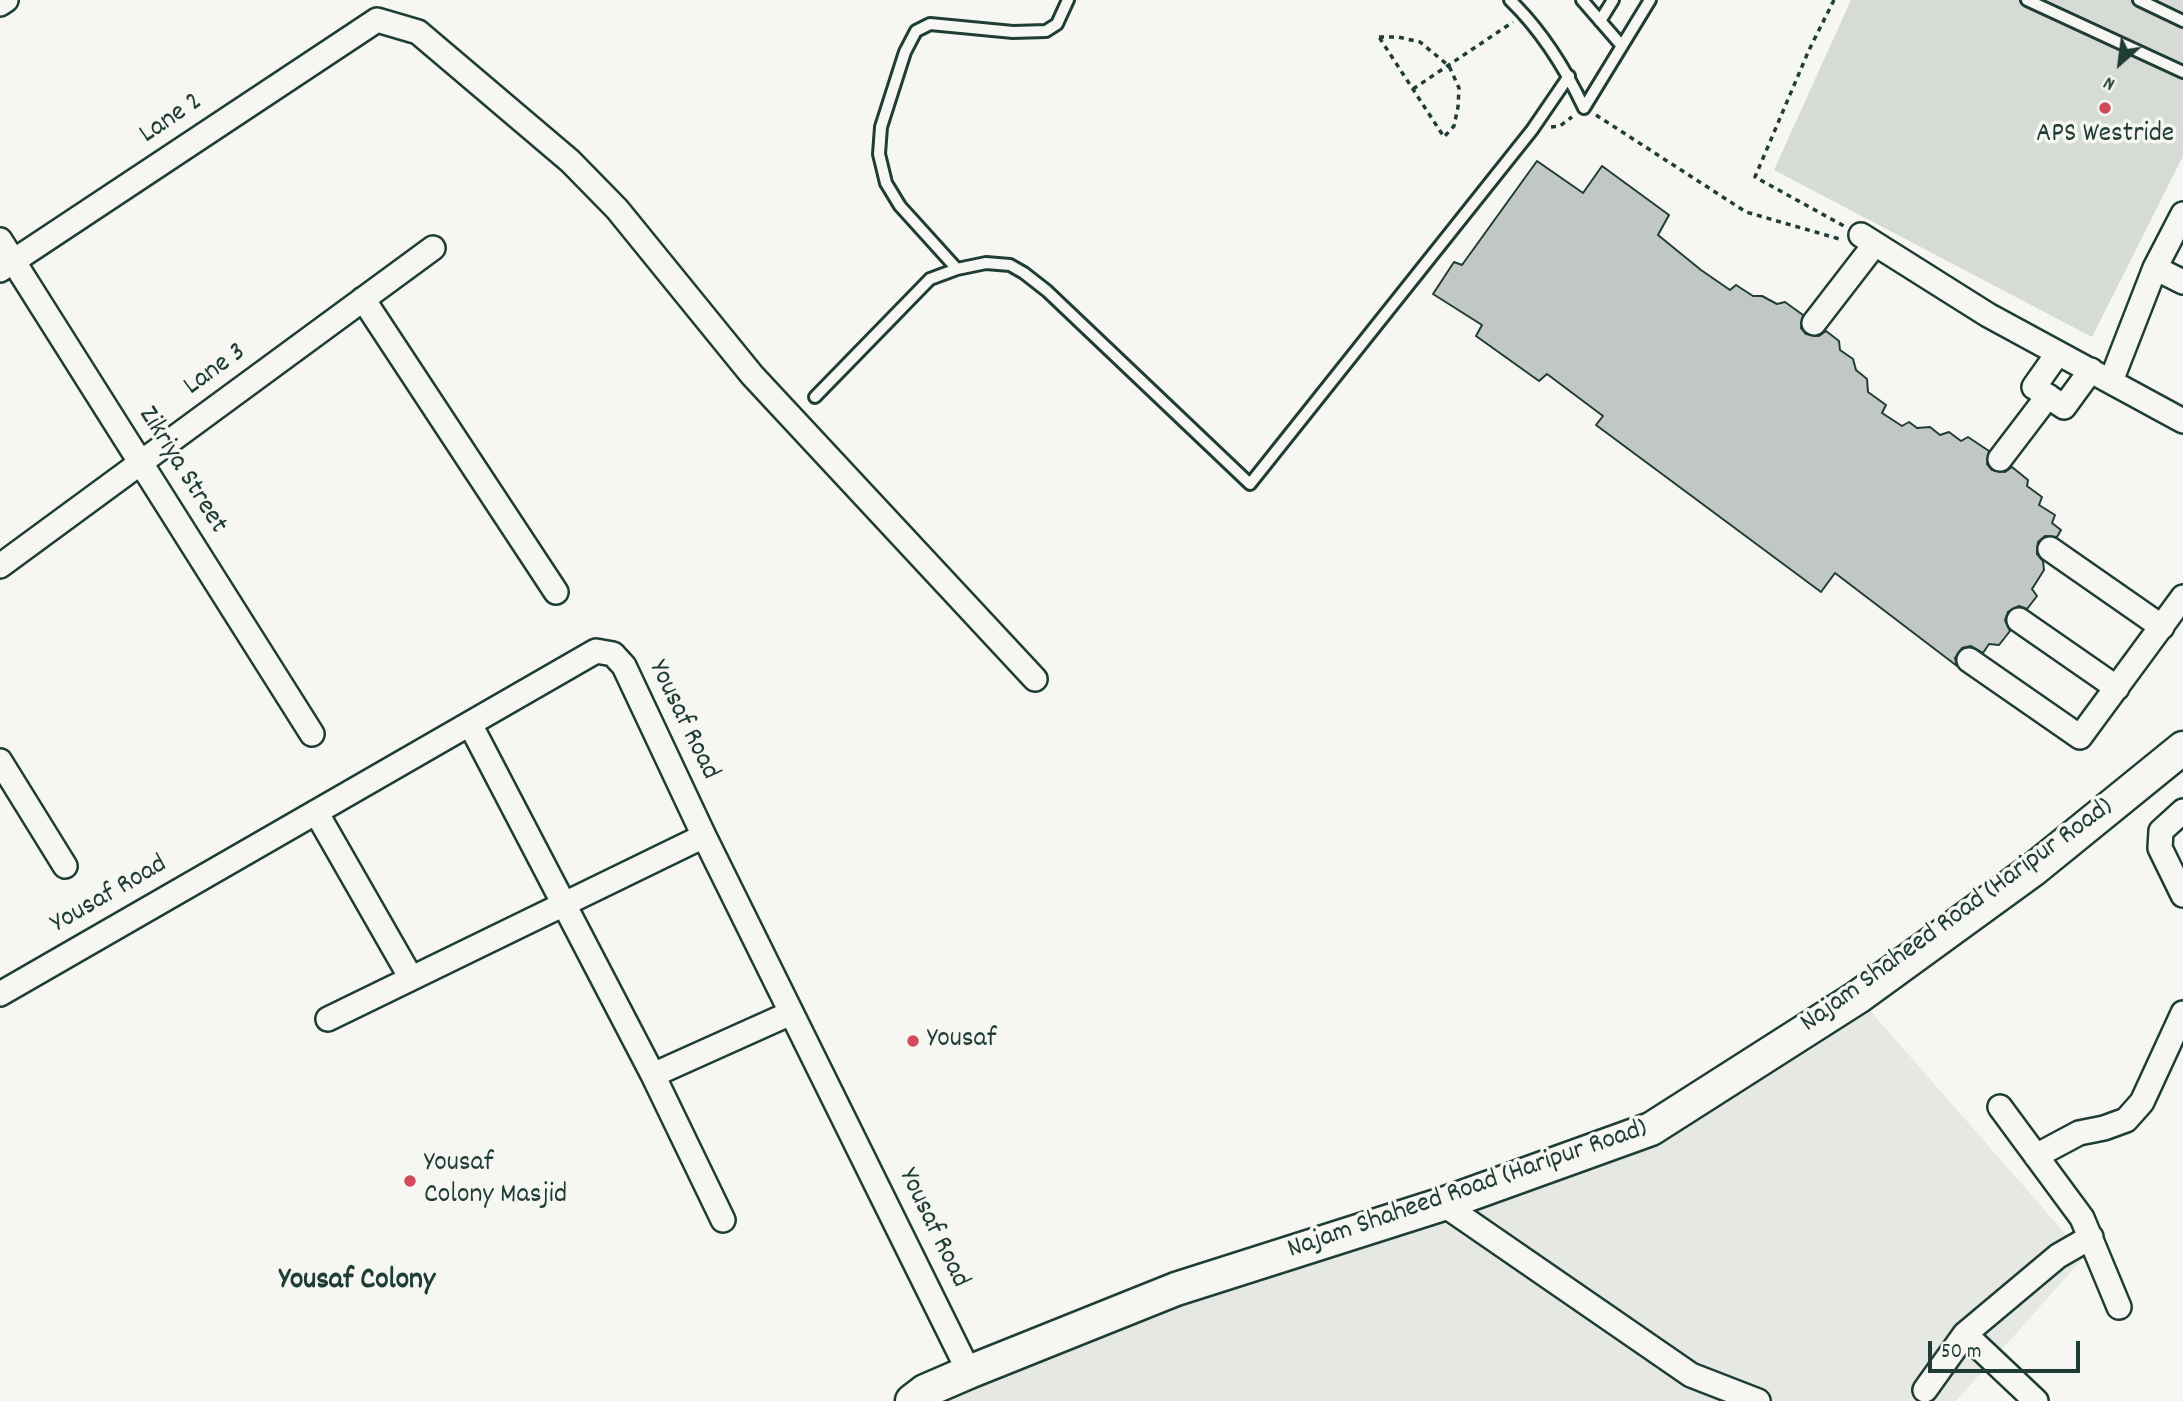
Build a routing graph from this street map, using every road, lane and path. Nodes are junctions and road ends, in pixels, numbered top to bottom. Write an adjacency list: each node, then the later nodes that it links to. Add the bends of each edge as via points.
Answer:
1 (6, 0): 10 (street)
2 (1068, 0): 27 (lane, via 1057,24 1046,31 930,24 916,31 905,52 881,127 879,154 886,183 900,206)
3 (1510, 0): 11 (lane)
4 (1582, 0): 13 (lane)
5 (1613, 0): 13 (lane)
6 (1650, 0): 14 (lane)
7 (1834, 0): 22 (path, via 1755,177)
8 (2027, 0): 16 (lane)
9 (2139, 0): 12 (lane)
10 (0, 4)
11 (1525, 14): 15 (path); 17 (lane)
12 (2183, 20)
13 (1600, 21): 14 (lane)
14 (1622, 46): 19 (lane)
15 (1449, 66): 18 (path); 18 (path, via 1459,88 1458,107 1454,125 1444,137); 18 (path, via 1420,42 1379,37)
16 (2183, 72)
17 (1569, 76): 19 (lane); 20 (lane)
18 (1413, 89)
19 (1584, 108): 20 (path, via 1560,126); 22 (path, via 1746,212 1850,242)
20 (1532, 130): 27 (lane, via 1250,484 1024,273 1010,265 986,263)
21 (2183, 214): 26 (street)
22 (1868, 239): 30 (street); 31 (street)
23 (0, 240): 25 (street, Zikriya Street)
24 (433, 248): 29 (street, Lane 3)
25 (7, 266): 37 (street, Zikriya Street); 45 (street, Lane 2, via 377,20 418,32 570,161 617,209 752,375)
26 (2155, 268): 28 (street); 32 (street)
27 (957, 269): 34 (lane, via 930,279)
28 (2183, 282)
29 (363, 299): 37 (street, Lane 3); 40 (street)
30 (1814, 323)
31 (2058, 353): 32 (street); 33 (street, via 2034,387)
32 (2101, 376): 33 (street, via 2064,407); 35 (street)
33 (2048, 396): 36 (street)
34 (816, 397)
35 (2183, 421)
36 (2000, 459)
37 (141, 463): 39 (street, Lane 3); 48 (street, Zikriya Street)
38 (2050, 549): 43 (street)
39 (0, 566)
40 (556, 592)
41 (2183, 597): 43 (street)
42 (2019, 620): 46 (street)
43 (2162, 627): 46 (street)
44 (1969, 660): 46 (street, via 2080,737)
45 (1035, 680)
46 (2117, 688)
47 (470, 724): 52 (street, Yousaf Road); 53 (street, Yousaf Road, via 596,651 614,654 624,666); 56 (street)
48 (312, 734)
49 (2183, 748): 65 (main road, Najam Shaheed Road (Haripur Road), via 2034,869 1858,997 1692,1104 1651,1129)
50 (0, 761): 54 (street)
51 (2183, 811): 55 (street, via 2161,831 2160,848)
52 (316, 813): 57 (street); 58 (street, Yousaf Road)
53 (704, 836): 56 (street); 59 (street, Yousaf Road)
54 (65, 866)
55 (2183, 895)
56 (564, 904): 57 (street); 62 (street)
57 (411, 978): 61 (street)
58 (0, 994)
59 (791, 1013): 62 (street); 70 (street, Yousaf Road)
60 (2183, 1013): 64 (street, via 2142,1102 2126,1120 2079,1133)
61 (328, 1019)
62 (653, 1075): 66 (street)
63 (2000, 1107): 64 (street)
64 (2036, 1156): 67 (street)
65 (1443, 1204): 70 (main road, Najam Shaheed Road (Haripur Road), via 1176,1289); 73 (street, via 1690,1375)
66 (723, 1220)
67 (2091, 1237): 68 (street); 69 (street, via 2058,1256)
68 (2119, 1307)
69 (1965, 1334): 71 (street); 74 (street)
70 (970, 1371): 72 (main road, Najam Shaheed Road (Haripur Road))
71 (1925, 1390)
72 (912, 1401)
73 (1758, 1401)
74 (2036, 1401)

